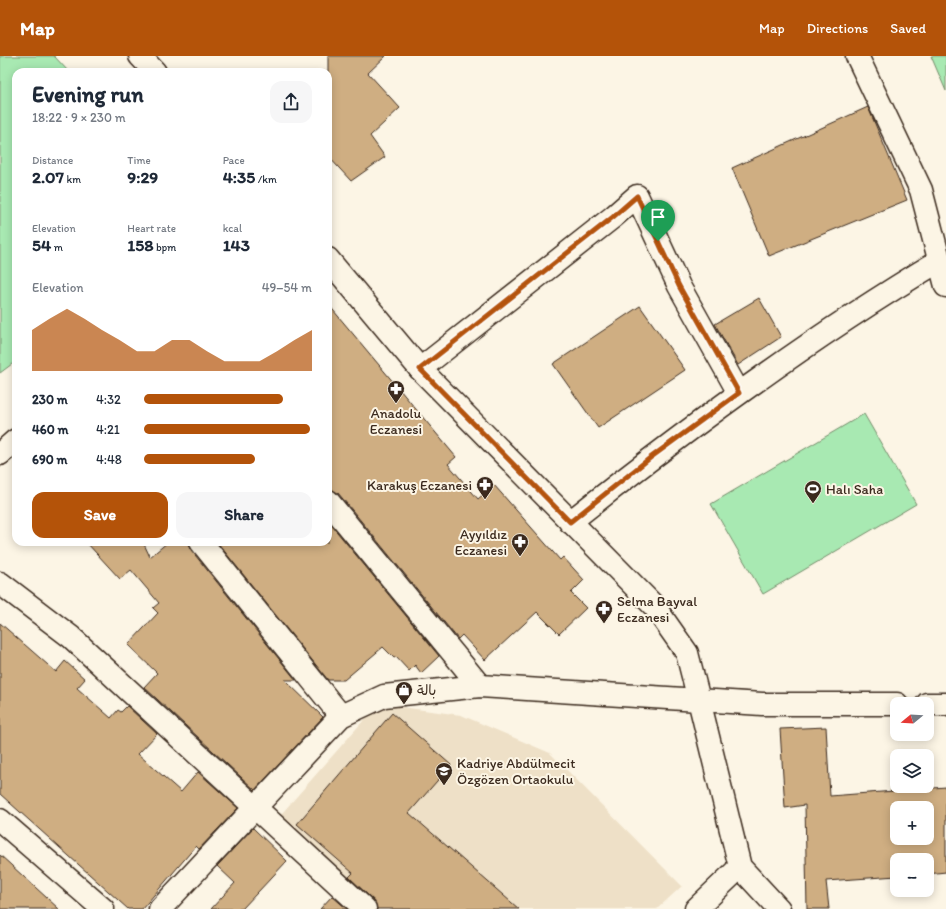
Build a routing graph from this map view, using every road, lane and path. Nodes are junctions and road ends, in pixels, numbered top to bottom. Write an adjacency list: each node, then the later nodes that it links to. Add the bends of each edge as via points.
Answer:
1 (140, 56): 3 (street)
2 (857, 56): 4 (street, via 921,190)
3 (152, 68)
4 (939, 261): 6 (street); 8 (street, via 882,295)
5 (332, 265): 7 (street)
6 (946, 286)
7 (420, 369): 8 (street, via 637,196 679,286); 12 (street)
8 (739, 393): 12 (street, via 650,458)
9 (12, 444): 10 (street)
10 (0, 454)
11 (332, 506): 15 (street)
12 (570, 522): 16 (street, via 654,606 687,653)
13 (204, 546): 20 (street)
14 (0, 583): 21 (street, via 71,637)
15 (480, 686): 16 (street); 20 (street, via 384,696)
16 (699, 700): 17 (street, via 762,704); 23 (street)
17 (890, 704)
18 (934, 704): 19 (street)
19 (946, 704)
20 (341, 716): 21 (street)
21 (255, 809): 25 (street); 26 (street)
22 (0, 820): 24 (street)
23 (740, 867): 27 (street); 28 (street)
24 (104, 909)
25 (160, 909)
26 (365, 909)
27 (696, 909)
28 (779, 909)

